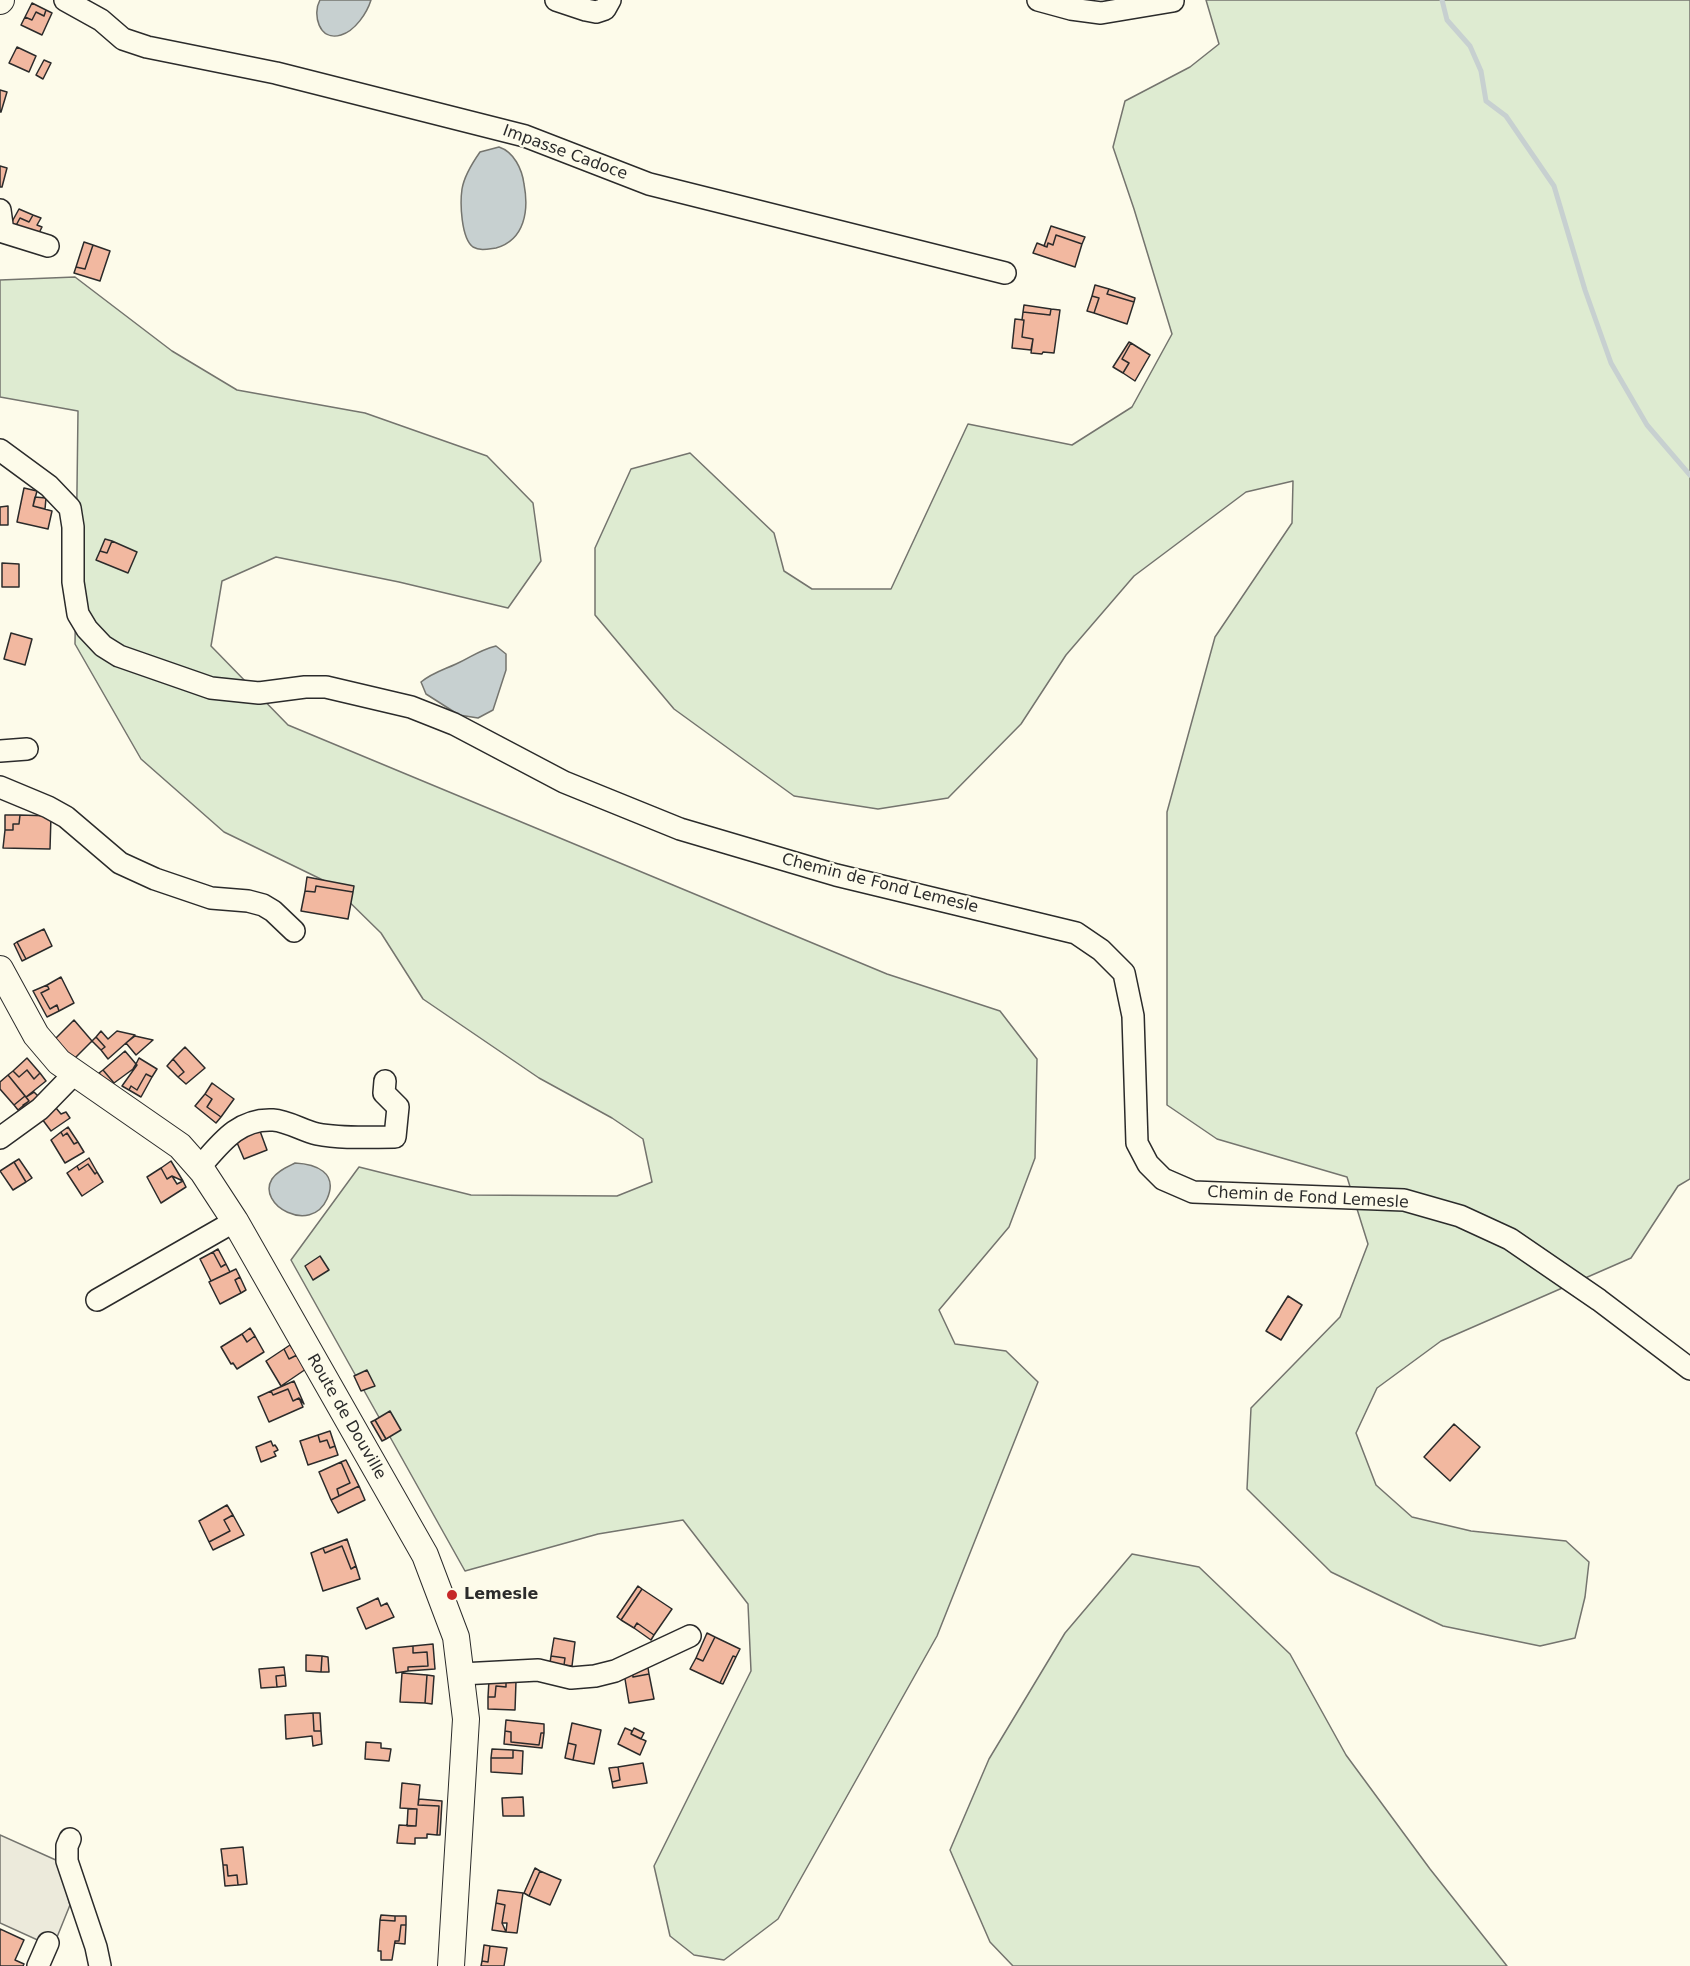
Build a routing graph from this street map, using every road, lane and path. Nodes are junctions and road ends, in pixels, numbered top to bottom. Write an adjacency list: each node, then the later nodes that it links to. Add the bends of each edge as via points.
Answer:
1 (64, 0): 8 (street, Impasse Cadoce, via 101,20 123,39 147,46 276,73 525,136 649,184)
2 (556, 0): 3 (street, via 596,12 605,9)
3 (610, 0)
4 (1038, 0): 5 (street, via 1101,13)
5 (1173, 1)
6 (0, 210): 7 (street, via 3,232)
7 (48, 246)
8 (1005, 273)
9 (0, 450): 21 (street, Chemin de Fond Lemesle, via 49,486 70,508 78,614 103,646 119,656 211,688 260,693 326,687 411,707 454,724 564,782 680,829 836,875 1076,933 1124,973 1133,1016 1137,1143 1148,1164 1163,1179 1193,1192 1404,1200 1460,1215 1510,1239)
10 (27, 749): 11 (street)
11 (0, 751)
12 (0, 787): 13 (street, via 66,817 120,863 211,898 263,905)
13 (294, 931)
14 (0, 969): 15 (main road, Route de Douville, via 36,1035 59,1062)
15 (75, 1073): 17 (street, via 40,1110); 18 (main road, Route de Douville, via 180,1146)
16 (385, 1081): 18 (street, via 384,1093 398,1107 395,1137 317,1134 274,1120 255,1122 232,1131)
17 (0, 1138)
18 (199, 1168): 19 (main road, Route de Douville)
19 (235, 1221): 20 (street); 23 (main road, Route de Douville, via 425,1555 456,1637)
20 (97, 1300)
21 (1690, 1369)
22 (690, 1636): 23 (street, via 615,1671 595,1676 571,1678 538,1670)
23 (461, 1674): 28 (main road, Route de Douville, via 466,1719)
24 (70, 1839): 27 (street, via 68,1861)
25 (48, 1943): 26 (street)
26 (39, 1966)
27 (100, 1966)
28 (450, 1966)

